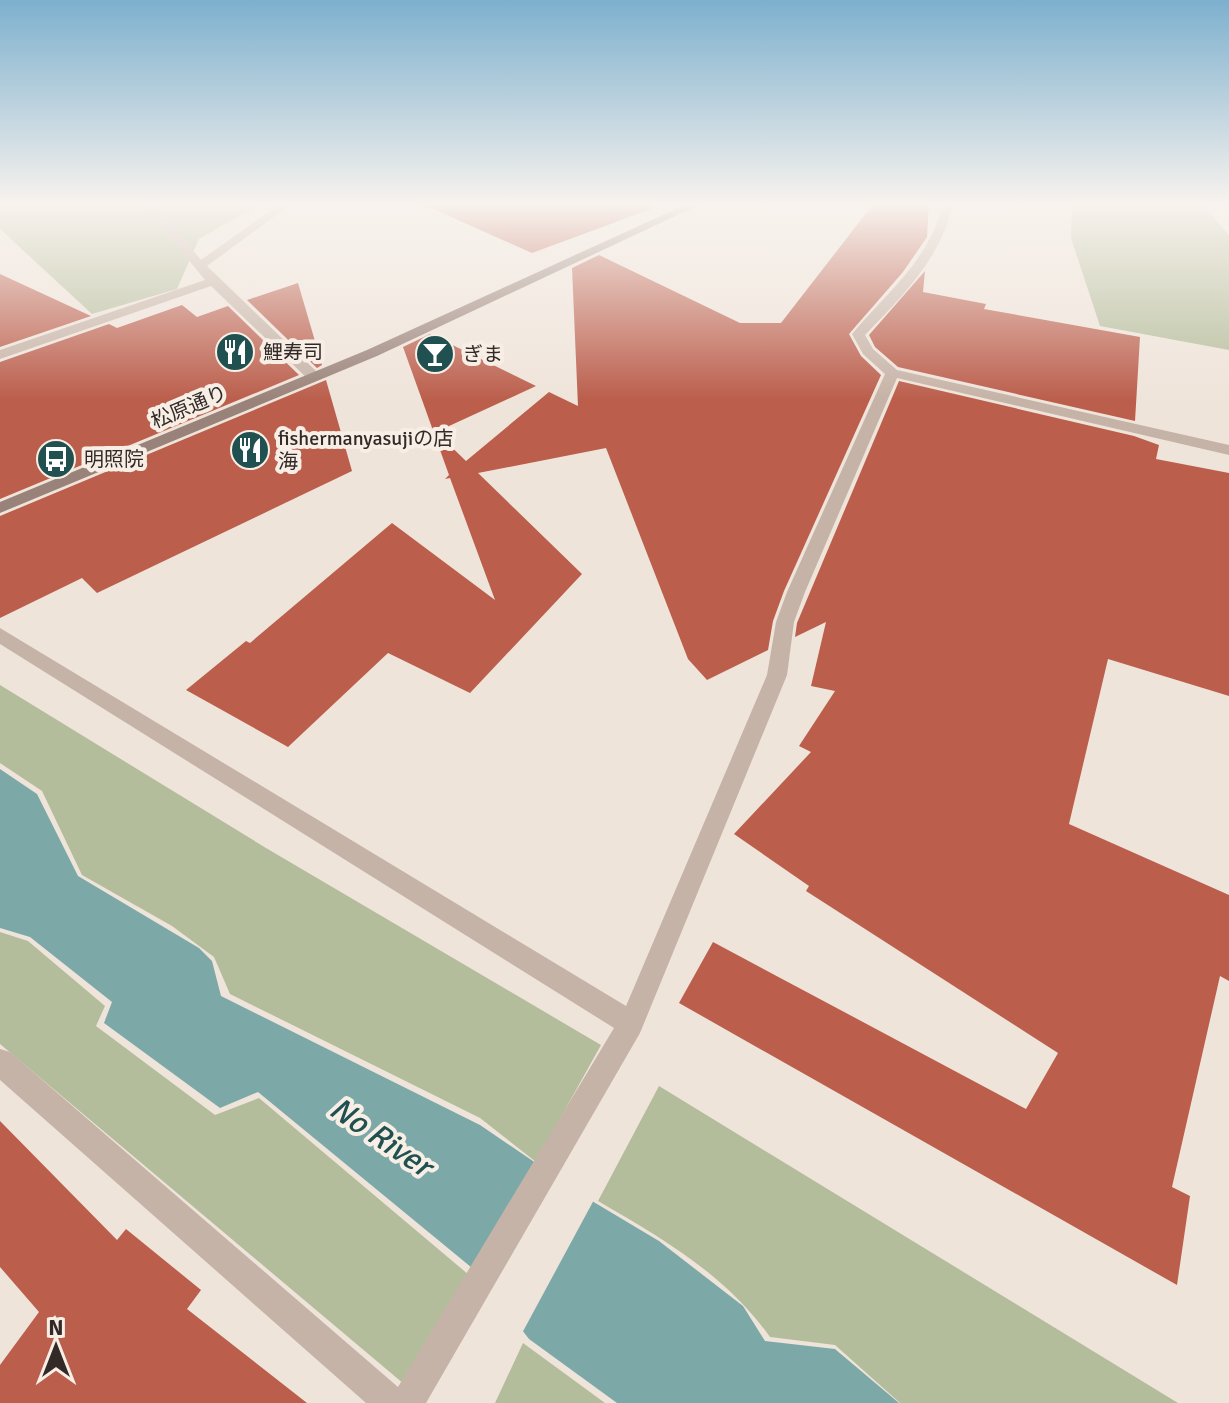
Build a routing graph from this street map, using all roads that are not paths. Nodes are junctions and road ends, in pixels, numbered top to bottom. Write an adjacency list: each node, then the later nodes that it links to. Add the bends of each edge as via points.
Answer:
1 (202, 268): 4 (street)
2 (558, 268): 7 (main road, 松原通り)
3 (917, 268): 6 (street, via 858,334)
4 (213, 281): 5 (street); 7 (street)
5 (0, 355)
6 (892, 373): 8 (street); 11 (street, via 796,592 785,622 777,675)
7 (313, 376): 9 (main road, 松原通り)
8 (1229, 450)
9 (0, 508)
10 (0, 635): 11 (street)
11 (626, 1033): 13 (street)
12 (0, 1062): 14 (street)
13 (414, 1391)
14 (391, 1403)

